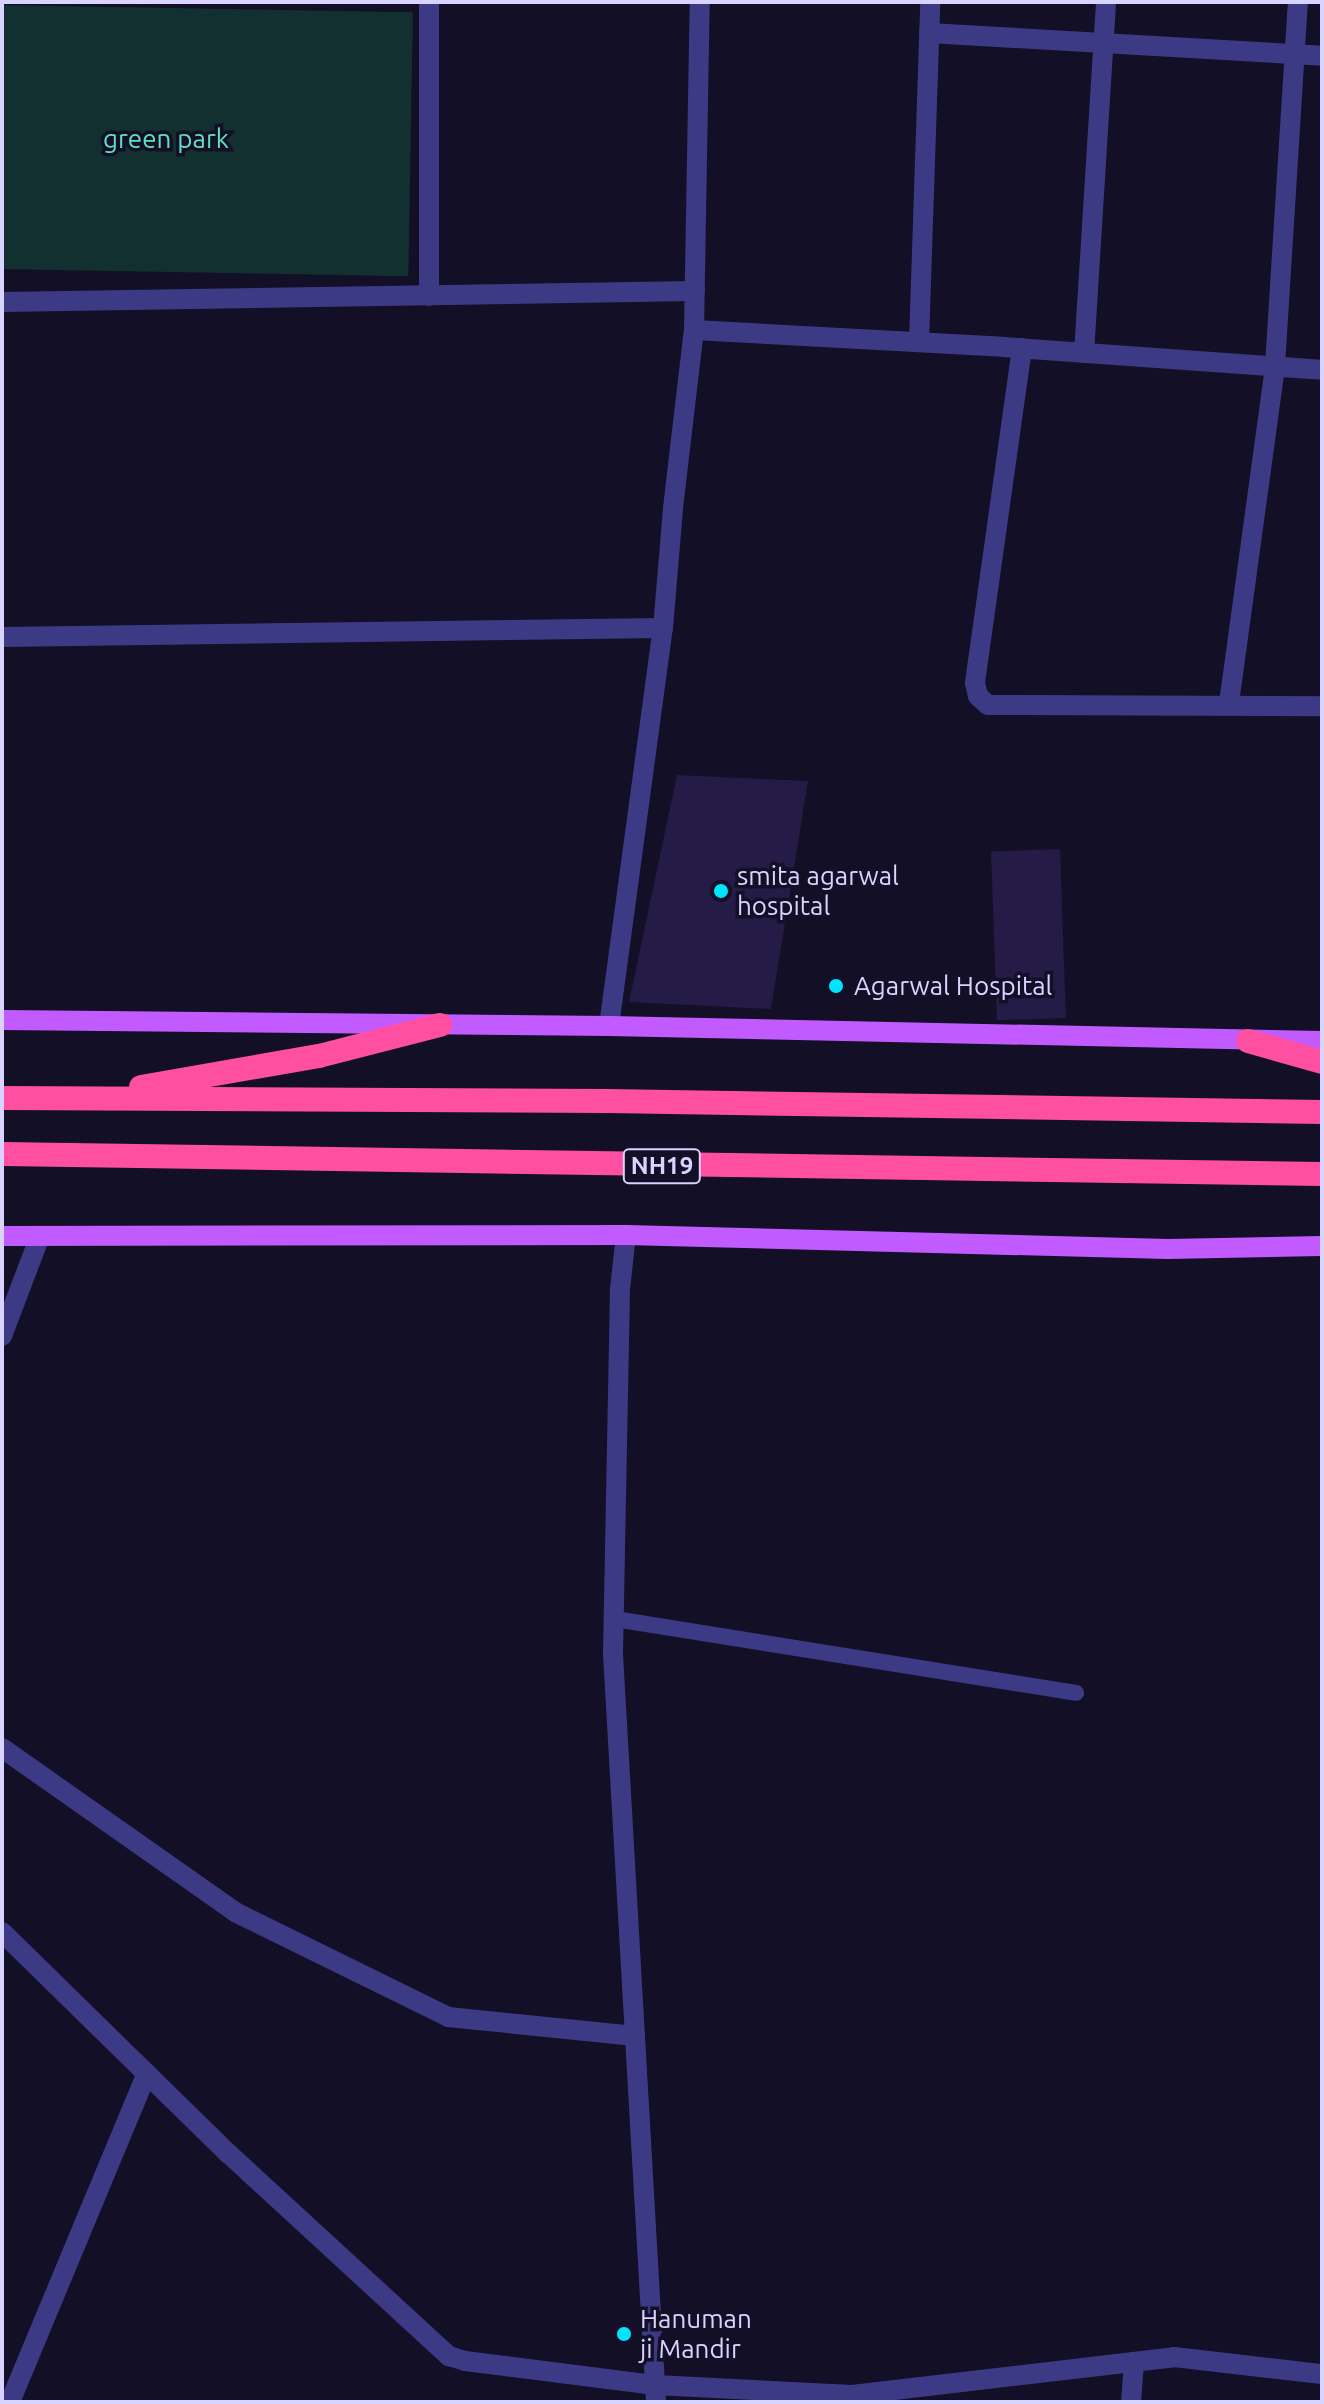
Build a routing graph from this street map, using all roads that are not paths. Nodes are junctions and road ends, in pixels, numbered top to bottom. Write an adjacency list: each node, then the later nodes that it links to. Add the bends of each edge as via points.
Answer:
1 (429, 2): 11 (street)
2 (700, 2): 10 (street)
3 (930, 2): 6 (street)
4 (1106, 2): 7 (street)
5 (1298, 2): 8 (street)
6 (929, 33): 7 (street); 14 (street)
7 (1104, 44): 8 (street); 16 (street)
8 (1295, 55): 9 (street); 17 (street)
9 (1322, 56)
10 (695, 291): 11 (street); 13 (street)
11 (429, 296): 12 (street)
12 (2, 302)
13 (694, 330): 14 (street); 19 (street)
14 (919, 342): 15 (street)
15 (1022, 348): 16 (street); 21 (street, via 975,683 978,696 988,705)
16 (1084, 353): 17 (street)
17 (1275, 366): 18 (street); 21 (street)
18 (1322, 370)
19 (663, 628): 20 (street); 25 (street)
20 (2, 637)
21 (1229, 703): 22 (street)
22 (1322, 706)
23 (2, 1020): 24 (main road)
24 (440, 1025): 25 (main road); 30 (highway, via 319,1056)
25 (609, 1026): 26 (main road)
26 (1248, 1041): 27 (main road); 28 (highway)
27 (1322, 1041)
28 (1322, 1062)
29 (2, 1098): 30 (highway)
30 (76, 1099): 31 (highway)
31 (1322, 1112)
32 (2, 1154): 33 (highway, NH19)
33 (1322, 1174)
34 (626, 1235): 36 (main road); 37 (main road, via 1168,1249); 39 (street, via 620,1289)
35 (2, 1236): 36 (main road)
36 (40, 1236): 38 (street)
37 (1322, 1246)
38 (2, 1336)
39 (615, 1619): 40 (lane); 43 (street)
40 (1076, 1693)
41 (2, 1748): 43 (street, via 235,1912 448,2017)
42 (2, 1932): 44 (street)
43 (635, 2036): 47 (street)
44 (147, 2073): 47 (street, via 449,2356); 48 (street)
45 (1134, 2362): 46 (street, via 1174,2357); 47 (street, via 852,2395); 49 (street)
46 (1322, 2374)
47 (655, 2393)
48 (10, 2402)
49 (1131, 2402)

